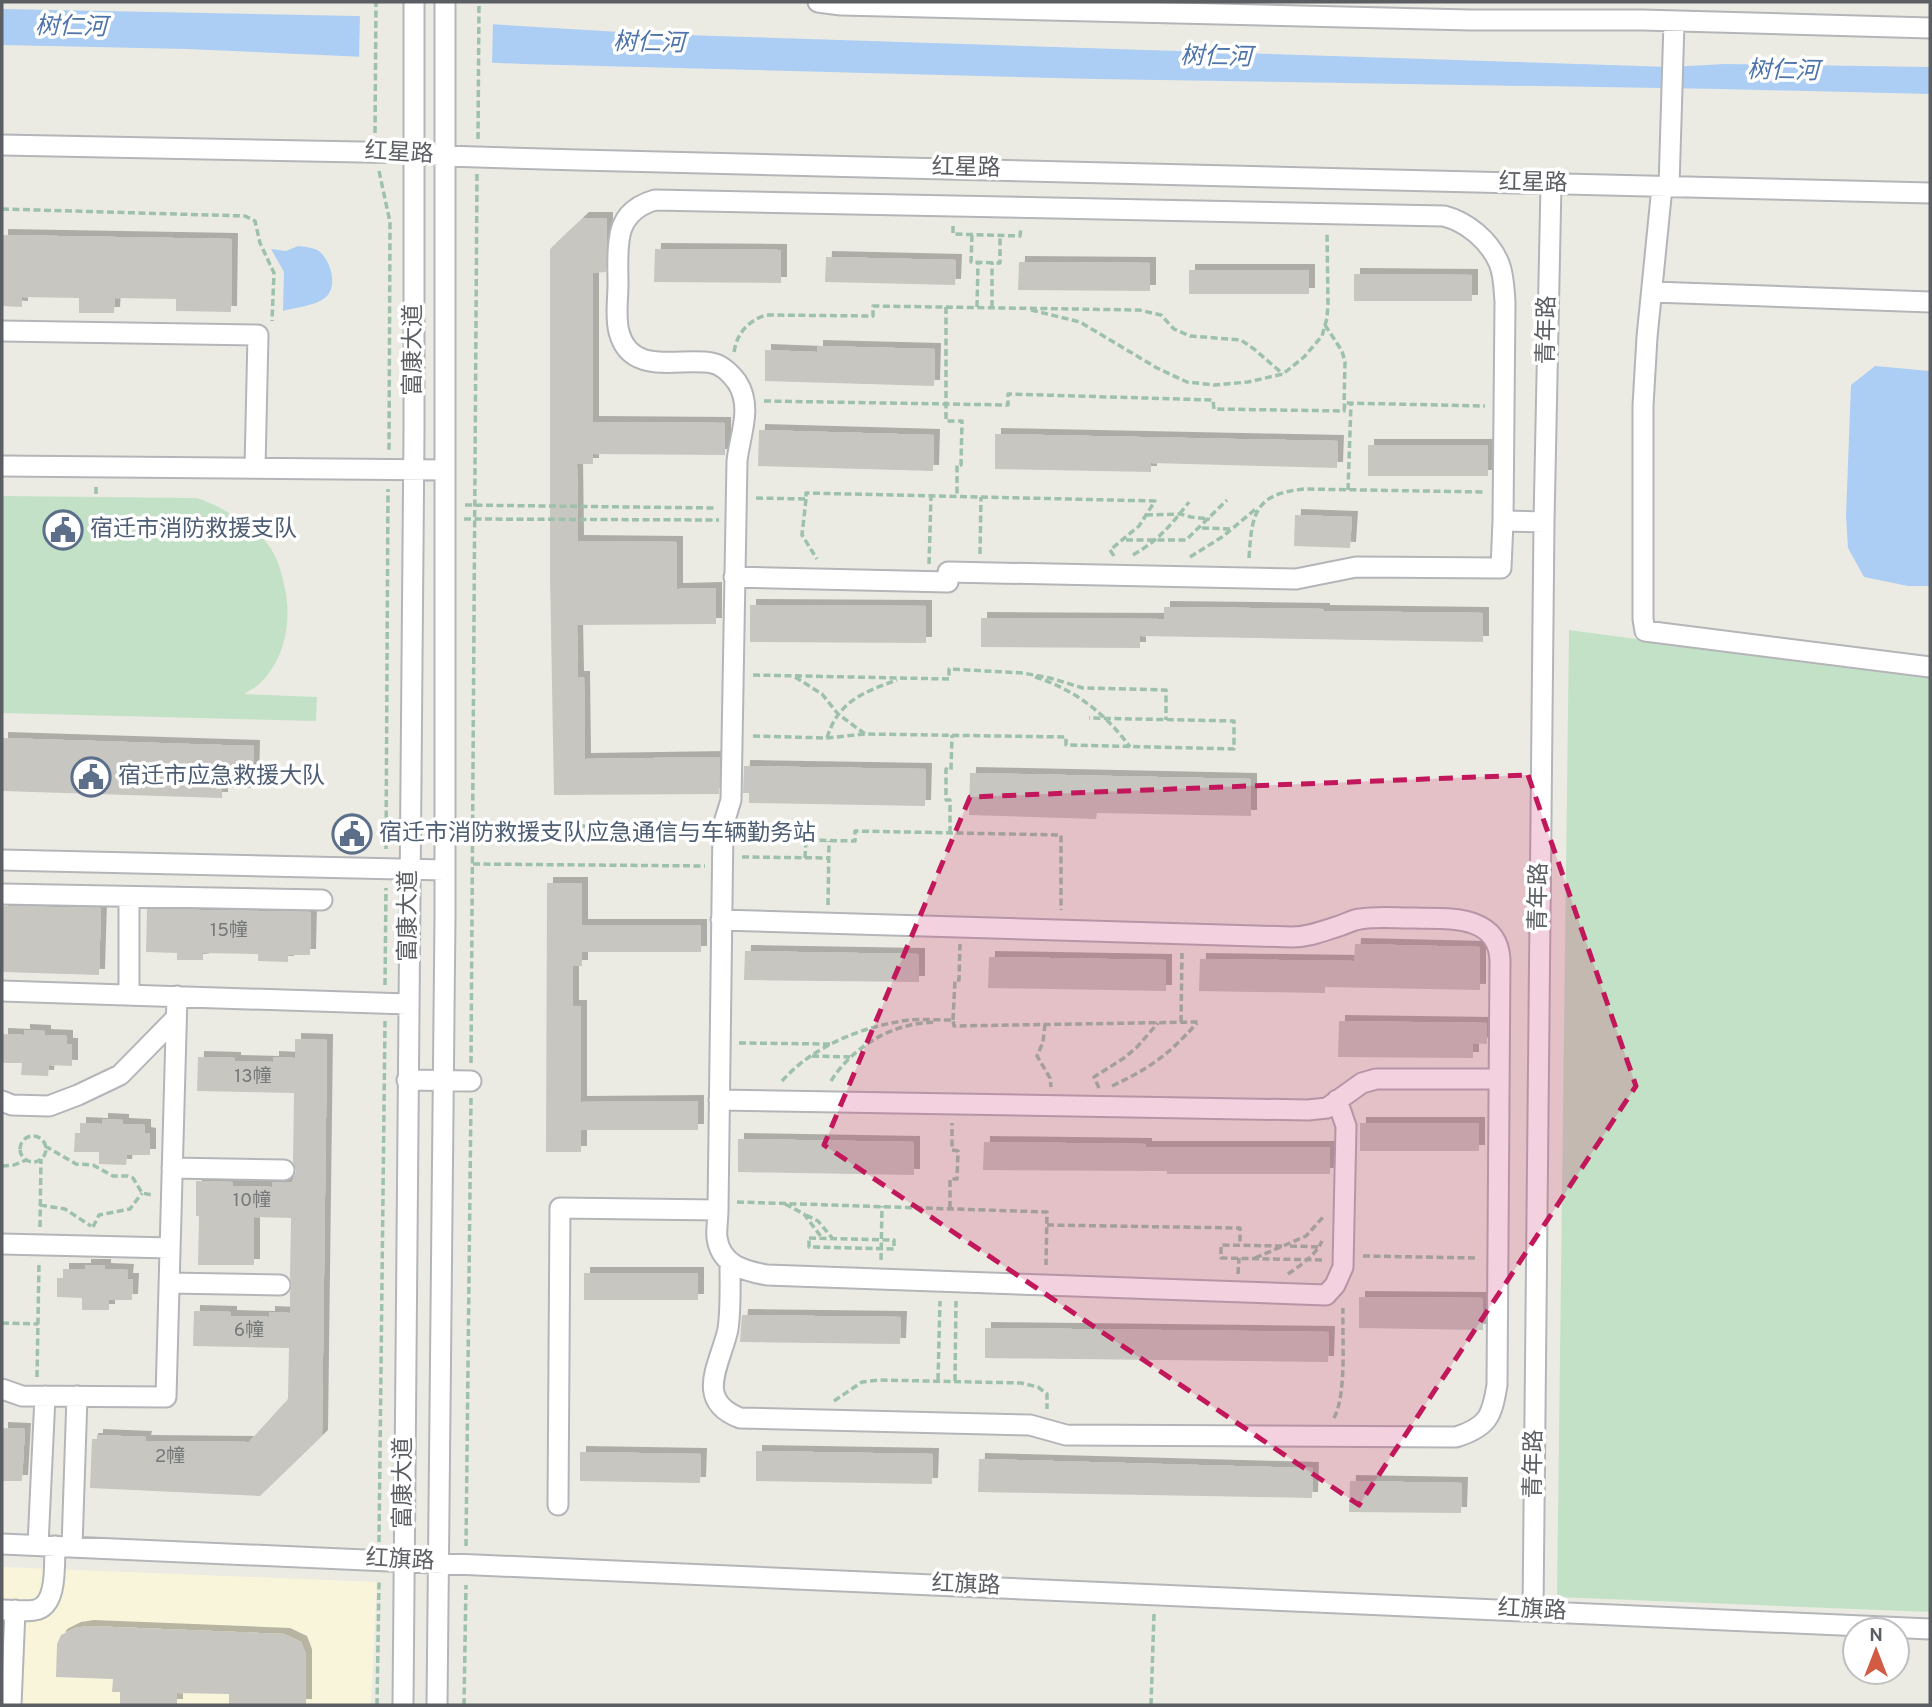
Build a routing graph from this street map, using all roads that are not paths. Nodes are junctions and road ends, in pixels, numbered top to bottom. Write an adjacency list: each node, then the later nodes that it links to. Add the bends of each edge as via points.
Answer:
1 (414, 2): 7 (street, 富康大道)
2 (445, 2): 8 (street, 富康大道)
3 (818, 2): 4 (street)
4 (1674, 22): 5 (street); 10 (street)
5 (1930, 28)
6 (2, 145): 7 (street, 红星路)
7 (414, 153): 8 (street, 红星路); 17 (street, 富康大道)
8 (444, 156): 9 (street, 红星路); 18 (street, 富康大道)
9 (1551, 184): 10 (street, 红星路); 20 (street, 青年路)
10 (1666, 187): 11 (street, 红星路); 12 (street)
11 (1930, 193)
12 (1653, 292): 13 (street); 22 (street, via 1643,406 1645,631)
13 (1930, 302)
14 (2, 331): 16 (street, via 258,335)
15 (2, 466): 16 (street)
16 (255, 468): 17 (street)
17 (413, 470): 18 (street); 24 (street, 富康大道)
18 (444, 470): 25 (street, 富康大道)
19 (1503, 521): 20 (street); 21 (street, via 1501,568 1356,567 1296,579 948,572 948,582); 21 (street, via 1502,275 1483,239 1463,223 1444,216 655,200 630,213 621,228 619,334 634,356 650,362 713,363 727,370 743,394)
20 (1544, 522): 59 (street, 青年路)
21 (734, 577): 29 (street, via 731,800 723,826)
22 (1930, 667)
23 (2, 860): 24 (street)
24 (409, 869): 25 (street); 33 (street, 富康大道)
25 (444, 870): 37 (street, 富康大道)
26 (2, 894): 27 (street)
27 (129, 897): 28 (street); 31 (street)
28 (323, 900)
29 (721, 920): 35 (street, via 1305,937 1372,917 1464,920 1492,936 1499,947); 39 (street)
30 (2, 991): 31 (street)
31 (129, 995): 32 (street)
32 (177, 996): 33 (street); 34 (street)
33 (408, 1004): 36 (street, 富康大道)
34 (176, 1018): 41 (street, via 120,1075 49,1106); 42 (street)
35 (1498, 1079): 40 (street, via 1376,1079); 47 (street, via 1497,1385 1487,1421 1456,1437 1066,1435 1030,1425 740,1418 718,1404 713,1379 728,1329)
36 (407, 1080): 37 (street); 56 (street, 富康大道)
37 (443, 1081): 38 (street); 57 (street, 富康大道)
38 (471, 1081)
39 (719, 1100): 40 (street, via 1308,1110 1327,1108); 44 (street)
40 (1337, 1100): 47 (street, via 1346,1126 1343,1267 1326,1295 767,1275)
41 (2, 1101)
42 (172, 1168): 43 (street); 46 (street)
43 (284, 1170)
44 (718, 1206): 47 (street, via 717,1238); 53 (street, via 560,1208)
45 (2, 1244): 46 (street, via 39,1245 92,1237)
46 (170, 1248): 48 (street)
47 (730, 1263)
48 (169, 1283): 49 (street); 52 (street, via 166,1397)
49 (280, 1285)
50 (2, 1390): 51 (street)
51 (41, 1396): 52 (street); 55 (street)
52 (78, 1396): 55 (street)
53 (558, 1505)
54 (2, 1544): 55 (street, 红旗路)
55 (55, 1546): 56 (street, 红旗路); 58 (street, via 50,1598 37,1610)
56 (404, 1561): 57 (street, 红旗路); 62 (street, 富康大道)
57 (438, 1563): 59 (street, 红旗路); 63 (street, 富康大道)
58 (8, 1610): 61 (street)
59 (1533, 1611): 60 (street, 红旗路)
60 (1930, 1629)
61 (11, 1705)
62 (403, 1705)
63 (437, 1705)

